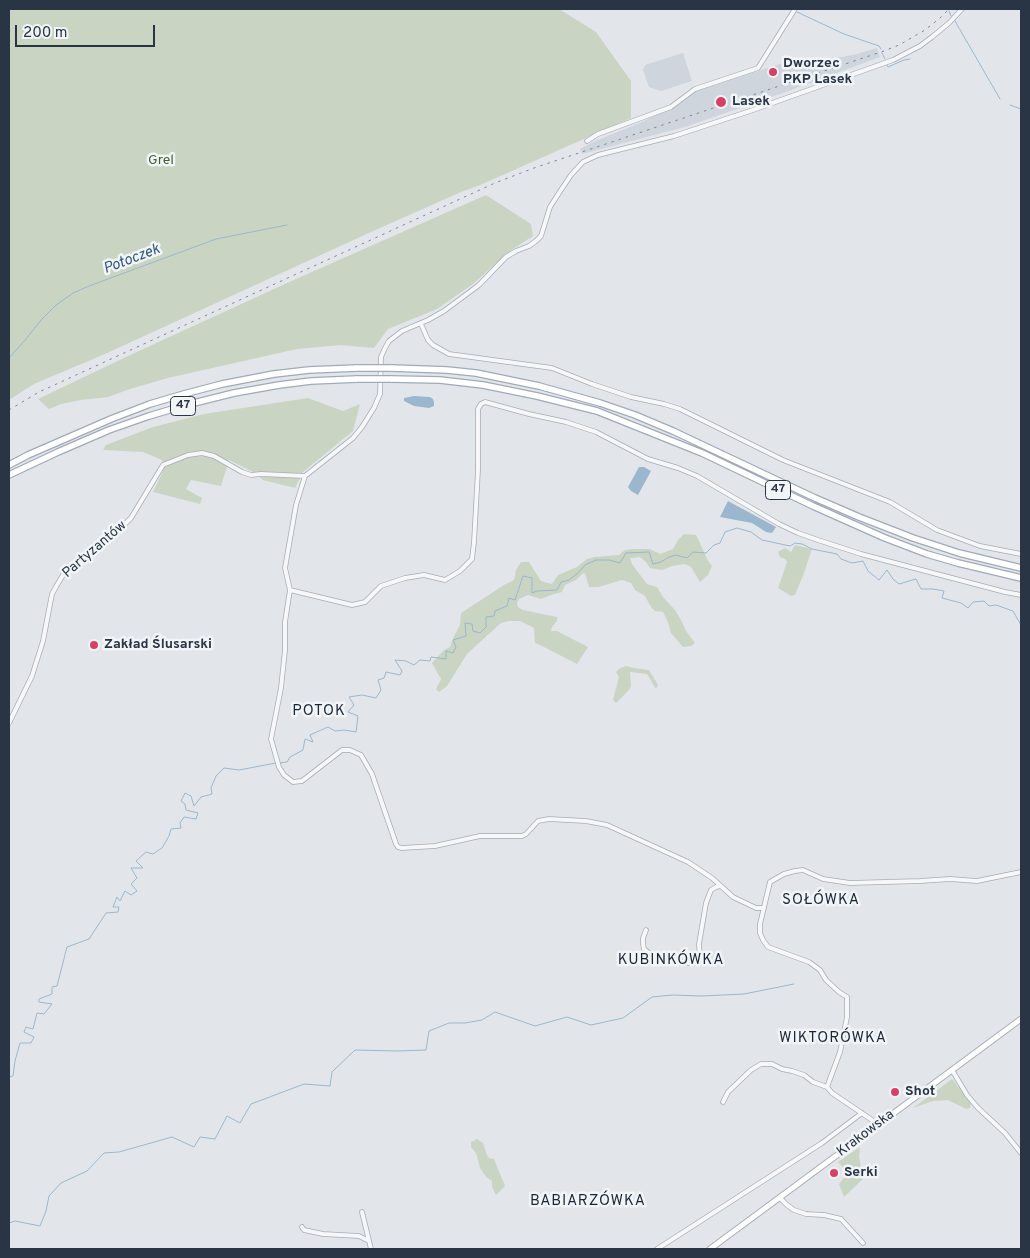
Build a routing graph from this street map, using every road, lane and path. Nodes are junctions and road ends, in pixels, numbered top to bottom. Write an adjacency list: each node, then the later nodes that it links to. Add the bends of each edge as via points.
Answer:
1 (794, 9): 3 (street, via 758,68 695,89 671,107 598,134)
2 (962, 9): 4 (street, via 920,46 893,60 683,133 586,160 550,207 539,239 506,257 479,286)
3 (588, 142)
4 (421, 324): 7 (street, via 397,334 387,344 381,361 379,398 358,433); 8 (street, via 432,346 449,354 552,368 592,384 680,409 783,460 890,502 937,530 980,546)
5 (9, 465): 9 (main road, 47, bridge, via 124,414 239,380 309,370 447,370 493,376 600,402 673,431 815,498 895,531 959,553)
6 (9, 475): 10 (main road, 47, bridge, via 109,430 186,405 234,394 311,382 446,380 537,396 597,411 702,453 885,538 927,554)
7 (304, 476): 11 (street, via 285,568); 13 (street, Partyzantów, via 242,472 202,453 162,464 131,518 110,539 63,575 57,584 32,676)
8 (1021, 554)
9 (1021, 568)
10 (1021, 578)
11 (290, 590): 12 (street, via 352,605 365,602 381,586 424,575 445,580 460,571 472,559 478,409 485,402 596,432 648,459 697,476 805,536); 15 (street, via 282,674 271,739 279,767 293,782 302,781 342,750 350,750 362,755 372,774 398,847 435,846 480,836 522,836 538,822 549,819 586,821 607,826 688,862)
12 (1021, 595)
13 (9, 723)
14 (1021, 872): 16 (street, via 977,881 850,883 823,879 803,870 794,871 770,882)
15 (720, 886): 16 (street, via 733,897 756,908); 17 (street, via 712,890 706,903 698,962 658,958 649,953 643,944)
16 (764, 908): 20 (street, via 760,933 768,947 809,962 846,997 847,1017 840,1052)
17 (646, 930)
18 (1021, 1019): 19 (main road, Krakowska)
19 (952, 1070): 23 (main road, Krakowska); 24 (street, via 967,1095)
20 (827, 1087): 21 (street, via 792,1070 761,1064 728,1092); 22 (street)
21 (723, 1102)
22 (862, 1113): 23 (street); 31 (street, via 822,1143)
23 (878, 1125): 25 (main road, Krakowska)
24 (1021, 1153)
25 (780, 1198): 29 (street, via 794,1210 842,1219); 32 (main road, Krakowska)
26 (362, 1212): 28 (street)
27 (302, 1227): 28 (street, via 323,1234 359,1236)
28 (369, 1241): 30 (street)
29 (863, 1243)
30 (371, 1249)
31 (657, 1249)
32 (710, 1249)

